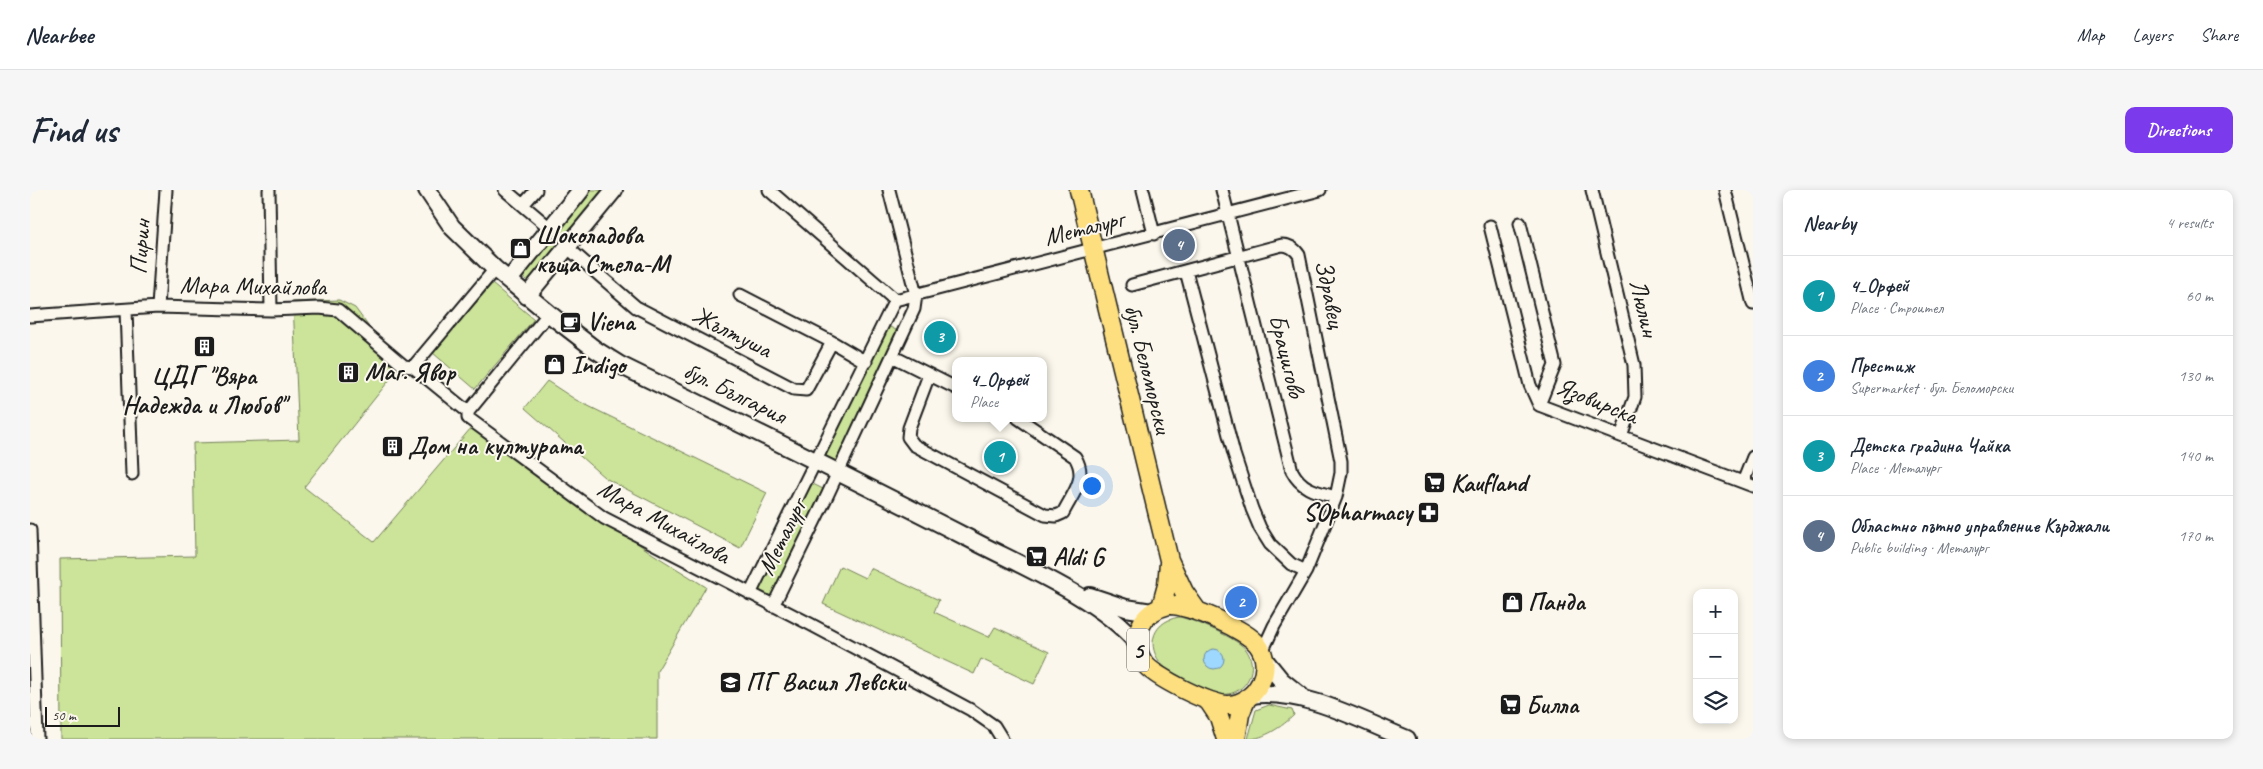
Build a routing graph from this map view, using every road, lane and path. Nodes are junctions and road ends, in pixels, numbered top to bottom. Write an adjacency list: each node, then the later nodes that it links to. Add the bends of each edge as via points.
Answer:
1 (166, 190): 34 (street, Пирин)
2 (269, 190): 36 (street)
3 (426, 190): 25 (main road, бул. България, via 452,227)
4 (505, 190): 16 (street)
5 (536, 190): 16 (street)
6 (582, 190): 20 (main road)
7 (614, 190): 22 (main road)
8 (769, 190): 32 (street)
9 (889, 190): 30 (street)
10 (1079, 190): 23 (main road, бул. Беломорски / 5)
11 (1143, 190): 21 (street)
12 (1222, 190): 17 (street, Брацигово)
13 (1320, 190): 17 (street, Металург)
14 (1592, 190): 48 (street, Люлин, via 1634,365 1635,398)
15 (1725, 190): 33 (street)
16 (523, 205): 20 (street)
17 (1228, 214): 21 (street, Металург); 24 (street, Брацигово)
18 (1520, 223): 45 (street, via 1555,365)
19 (1490, 226): 45 (street, Язовирска, via 1530,385)
20 (551, 228): 27 (main road)
21 (1154, 234): 23 (street, Металург)
22 (568, 248): 31 (main road); 39 (street, Жълтуша, via 636,307 794,389 806,390)
23 (1093, 249): 30 (street, Металург); 56 (main road, бул. Беломорски / 5)
24 (1239, 257): 26 (street, Здравец); 54 (street, Брацигово, via 1292,471 1302,486 1309,490); 54 (street, Здравец, via 1282,245 1295,249 1299,255 1341,461)
25 (495, 269): 27 (main road, бул. България); 42 (street)
26 (1186, 271): 28 (street, Здравец); 57 (street, via 1234,454 1252,509 1270,544 1291,564)
27 (509, 280): 31 (main road, бул. България)
28 (1132, 285)
29 (740, 295): 39 (street)
30 (916, 295): 32 (street, Металург); 40 (street, Металург, via 914,309)
31 (527, 296): 37 (main road, бул. България)
32 (895, 300): 41 (street, Металург)
33 (1753, 304)
34 (158, 307): 35 (street, Мара Михайлова); 36 (street, Мара Михайлова)
35 (126, 310): 38 (street, Мара Михайлова); 52 (street)
36 (271, 310): 42 (street, Мара Михайлова, via 338,310 404,366)
37 (549, 314): 46 (street); 50 (main road, бул. България, via 620,365)
38 (30, 316)
39 (832, 342): 41 (street)
40 (892, 356): 43 (street); 51 (street, Металург)
41 (866, 362): 50 (street, Металург)
42 (413, 367): 46 (street, Мара Михайлова)
43 (929, 375): 44 (street); 47 (street, via 909,428 908,437 914,445 1045,516 1056,516 1063,513 1081,476 1079,465 1075,457)
44 (952, 386)
45 (1539, 405): 48 (street, Язовирска)
46 (468, 412): 59 (street, Мара Михайлова, via 468,418 604,518)
47 (1024, 422)
48 (1621, 436): 53 (street, Язовирска)
49 (1753, 457): 53 (street)
50 (815, 460): 51 (main road, бул. България); 59 (street, Металург)
51 (838, 471): 58 (main road, бул. България); 60 (street, Металург)
52 (132, 474)
53 (1748, 484)
54 (1337, 492): 57 (street, Здравец)
55 (30, 530): 70 (street)
56 (1169, 560): 61 (main road, бул. Беломорски / 5, via 1167,585); 62 (main road, бул. Беломорски / 5)
57 (1306, 572): 63 (street, Здравец)
58 (1062, 586): 61 (main road, бул. България, via 1126,608); 65 (main road, бул. България, via 1115,620)
59 (750, 594): 60 (street, Мара Михайлова)
60 (773, 606): 71 (street, Мара Михайлова, via 971,710 994,726)
61 (1156, 609): 62 (main road, 5, via 1177,605); 65 (main road, 5, via 1142,624)
62 (1196, 610): 64 (main road, 5)
63 (1274, 626): 64 (street); 66 (street, Здравец)
64 (1251, 638): 66 (main road, 5)
65 (1137, 643): 69 (main road, 5, via 1138,652 1149,668)
66 (1263, 656): 67 (main road, via 1263,679); 68 (main road, via 1280,680)
67 (1249, 697): 68 (main road, via 1283,694); 69 (main road, 5, via 1227,705); 73 (main road, via 1238,719)
68 (1304, 698): 74 (main road)
69 (1209, 702): 72 (main road, via 1219,717)
70 (37, 739)
71 (1002, 739)
72 (1226, 739)
73 (1236, 739)
74 (1407, 739)

